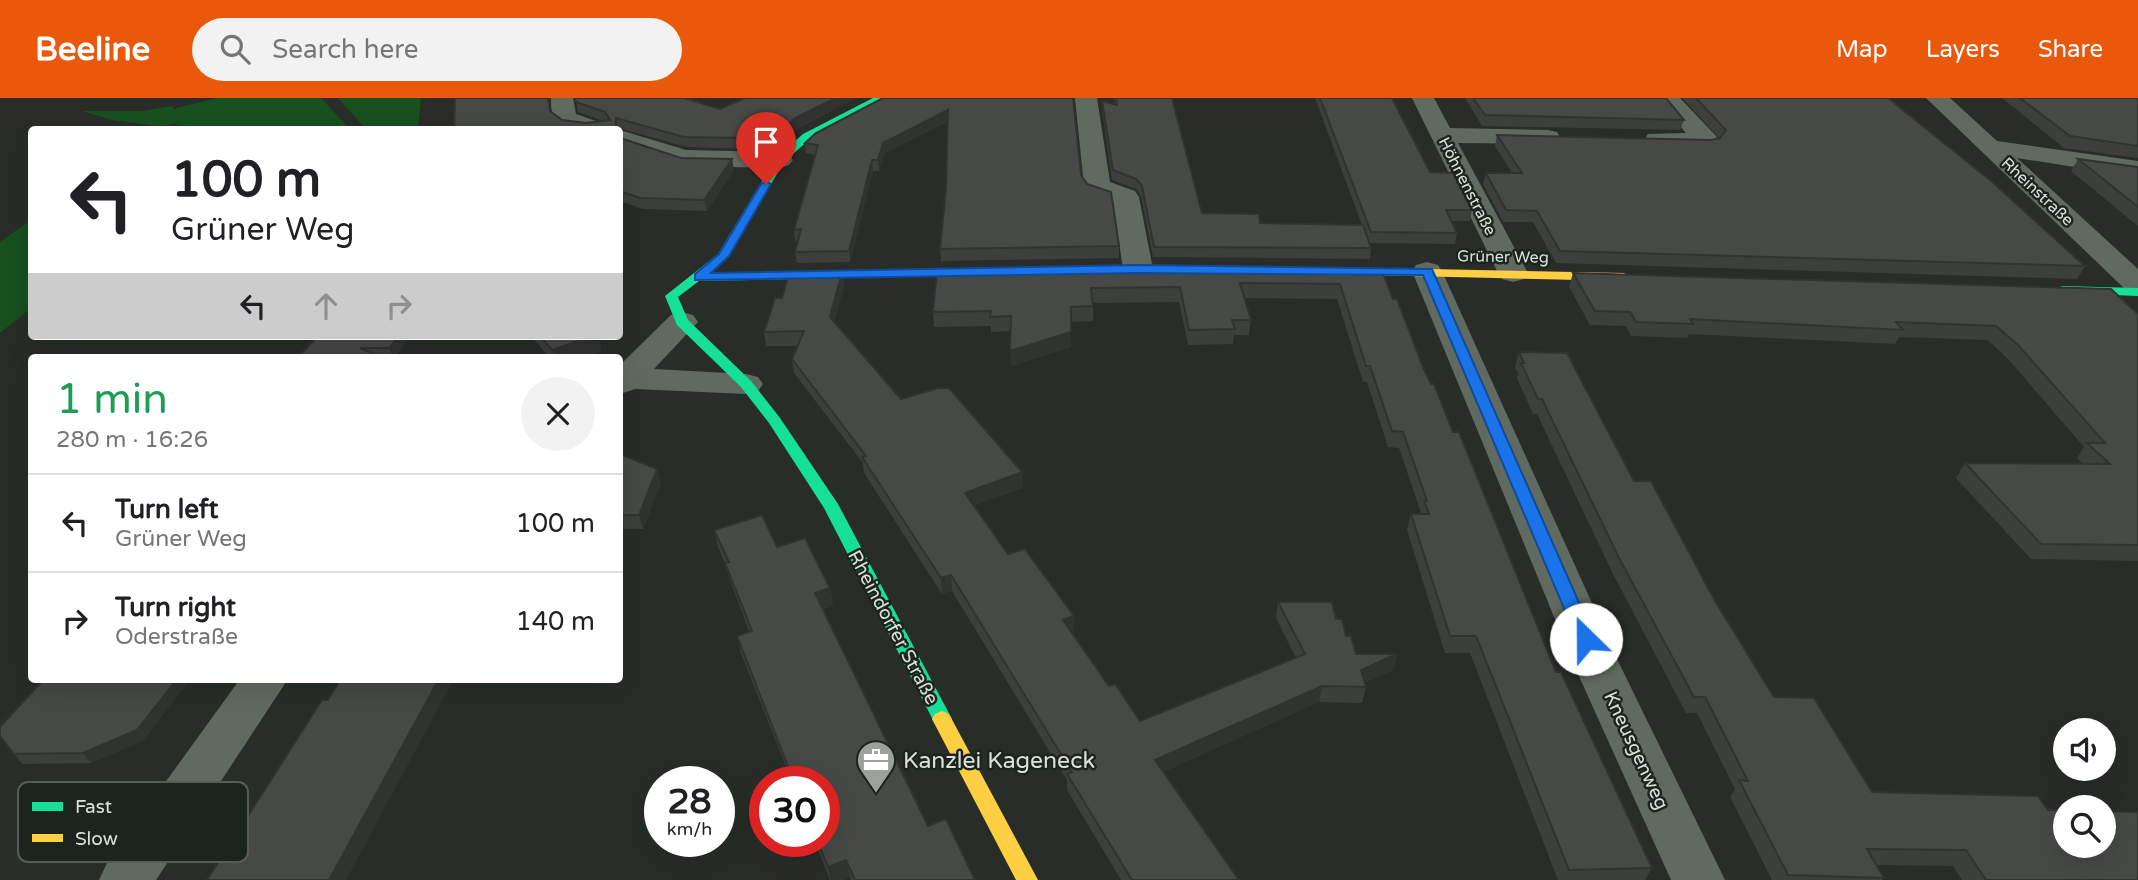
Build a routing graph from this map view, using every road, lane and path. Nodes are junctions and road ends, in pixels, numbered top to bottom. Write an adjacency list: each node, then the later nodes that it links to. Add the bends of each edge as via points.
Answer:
1 (562, 98): 7 (street, via 565,118)
2 (880, 98): 13 (street, via 807,136)
3 (1086, 98): 15 (street, via 1097,186 1126,197)
4 (1423, 98): 8 (street, Höhnenstraße)
5 (1667, 98): 11 (street, via 1707,141)
6 (1937, 98): 12 (street, Rheinstraße)
7 (587, 126)
8 (1441, 135): 10 (street); 19 (street, Höhnenstraße)
9 (623, 138): 13 (street, via 684,158)
10 (1567, 138)
11 (1637, 139)
12 (1990, 147): 14 (street); 22 (street, Rheinstraße)
13 (780, 160): 20 (street, via 723,256)
14 (2138, 169)
15 (1138, 269)
16 (1317, 271): 17 (street, Grüner Weg)
17 (1427, 271): 19 (street, Grüner Weg); 33 (street, Kneusgenweg, via 1596,663)
18 (1001, 272): 20 (street)
19 (1513, 273): 21 (street, Grüner Weg)
20 (699, 277): 25 (street, via 671,296)
21 (1638, 277)
22 (2138, 285)
23 (2041, 289): 24 (street)
24 (2138, 292)
25 (682, 323): 26 (street); 27 (street, Rheindorfer Straße)
26 (623, 381): 27 (street)
27 (746, 384): 32 (street, Rheindorfer Straße, via 832,509)
28 (262, 683): 29 (street)
29 (194, 782)
30 (138, 862): 31 (street)
31 (126, 880)
32 (1027, 880)
33 (1698, 880)

